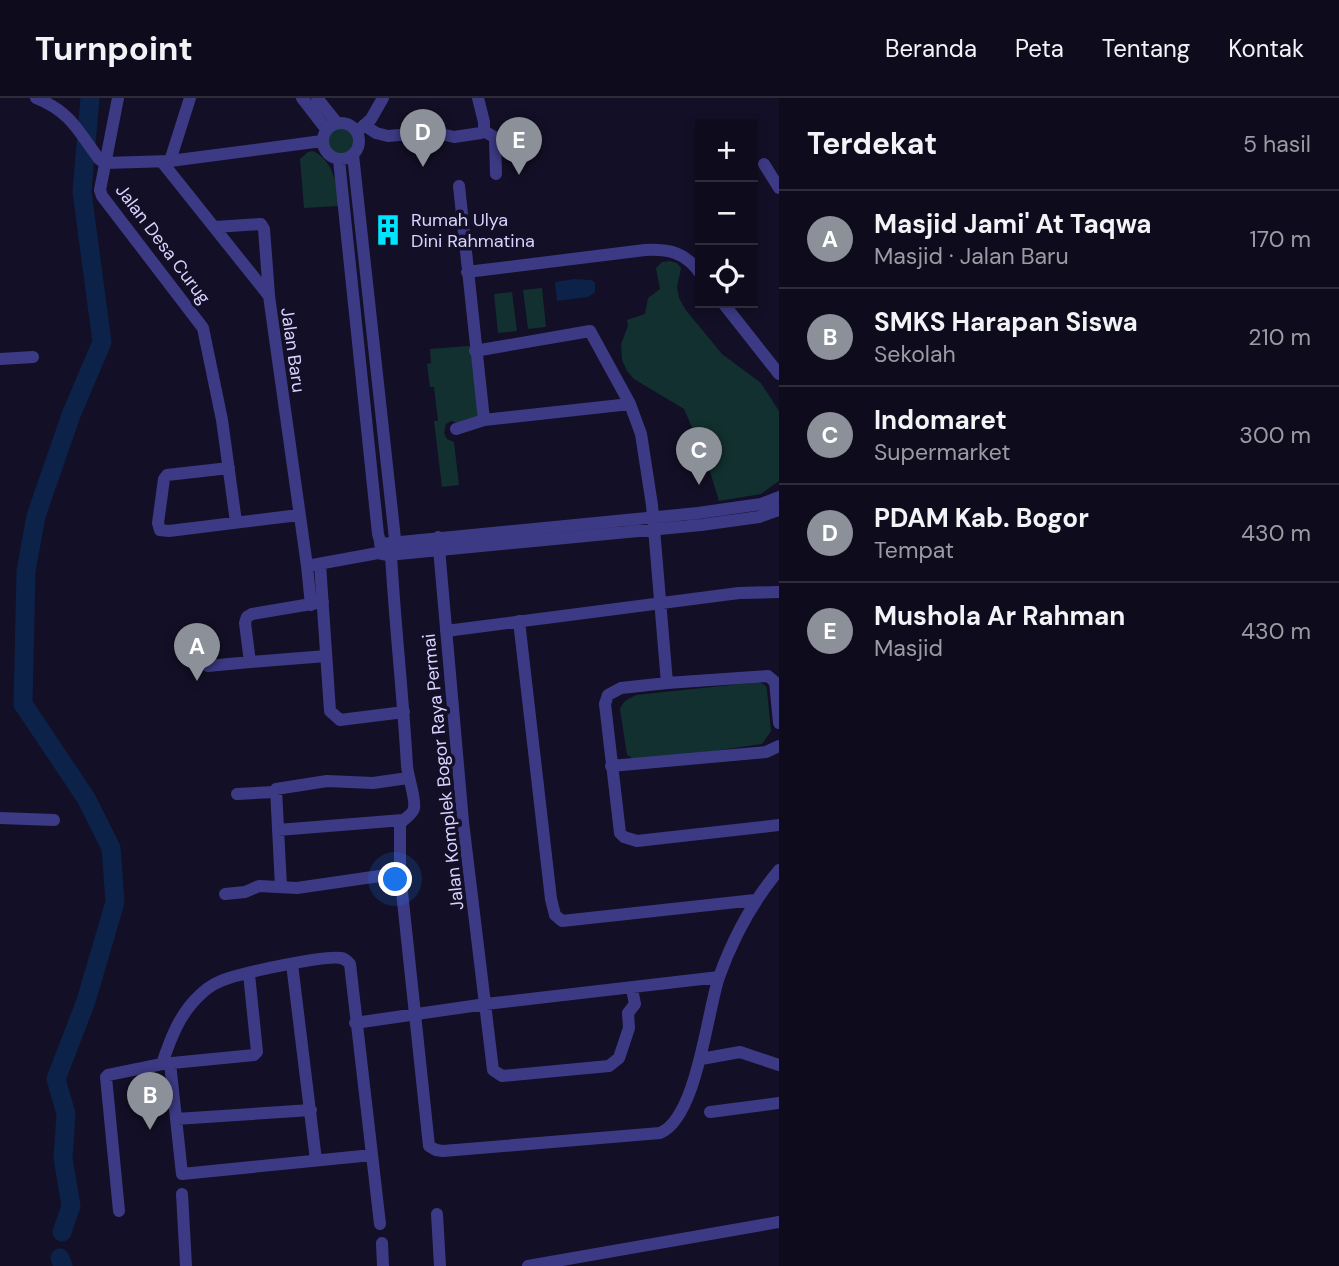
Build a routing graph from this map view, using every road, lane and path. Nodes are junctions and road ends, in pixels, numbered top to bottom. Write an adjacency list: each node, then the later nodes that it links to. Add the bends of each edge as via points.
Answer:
1 (36, 98): 13 (street, via 73,121)
2 (118, 98): 13 (street, Jalan Desa Curug)
3 (190, 98): 14 (street)
4 (302, 98): 9 (street)
5 (317, 98): 9 (street)
6 (383, 98): 8 (street)
7 (478, 98): 10 (street)
8 (361, 129): 9 (street, via 346,123); 10 (street, via 388,136 433,132 454,137); 11 (street)
9 (328, 131): 12 (street, via 327,153); 14 (street)
10 (484, 131): 16 (street, via 495,140)
11 (353, 155): 12 (street); 27 (street)
12 (339, 160): 28 (street)
13 (102, 161): 14 (street); 33 (street, Jalan Desa Curug, via 102,196 203,328)
14 (166, 161): 19 (street, Jalan Baru)
15 (764, 164): 18 (street)
16 (496, 174)
17 (459, 186): 21 (street)
18 (779, 188)
19 (215, 227): 22 (street, Jalan Baru); 22 (street, Jalan Baru, via 261,224)
20 (695, 265): 21 (street, via 666,249)
21 (467, 272): 24 (street)
22 (268, 296): 36 (street, Jalan Baru)
23 (727, 308): 29 (street)
24 (475, 351): 30 (street, via 590,331); 31 (street)
25 (33, 357): 26 (street)
26 (0, 359)
27 (376, 368): 28 (street); 40 (street)
28 (362, 371): 40 (street)
29 (779, 374)
30 (629, 404): 31 (street); 38 (street, via 645,451)
31 (484, 420): 32 (street)
32 (456, 429)
33 (229, 468): 37 (street, Jalan Desa Curug); 37 (street, via 167,475 158,523 163,531)
34 (779, 497): 38 (street)
35 (779, 510): 38 (street, via 759,517)
36 (299, 515): 37 (street); 41 (street, Jalan Baru)
37 (236, 522)
38 (654, 523): 39 (street); 44 (street)
39 (438, 543): 40 (street); 46 (street, Jalan Komplek Bogor Raya Permai)
40 (387, 550): 41 (street); 51 (street)
41 (313, 565): 43 (street, Jalan Baru)
42 (779, 592): 44 (street)
43 (317, 603): 47 (street, Jalan Baru); 48 (street, via 247,617)
44 (662, 603): 45 (street); 50 (street)
45 (519, 621): 46 (street); 67 (street, via 555,915 562,920)
46 (446, 631): 72 (street, Jalan Komplek Bogor Raya Permai)
47 (326, 656): 48 (street); 51 (street, Jalan Baru, via 333,715 340,720)
48 (250, 662): 49 (street)
49 (208, 666)
50 (667, 683): 52 (street, via 768,676 775,682); 54 (street, via 621,688 608,695)
51 (404, 712): 55 (street)
52 (779, 723)
53 (779, 746): 54 (street, via 766,752)
54 (611, 766): 61 (street, via 620,833 630,840)
55 (408, 778): 56 (street, Jalan Komplek Bogor Raya Permai, via 373,783 327,781 280,787); 60 (street, Jalan Komplek Bogor Raya Permai, via 414,806)
56 (275, 792): 57 (street, Jalan Komplek Bogor Raya Permai); 62 (street)
57 (237, 794)
58 (0, 818): 59 (street)
59 (54, 820)
60 (403, 820): 62 (street); 64 (street, Jalan Komplek Bogor Raya Permai, via 399,828)
61 (779, 825)
62 (278, 830): 65 (street)
63 (779, 870): 67 (street)
64 (400, 873): 65 (street); 73 (street, Jalan Komplek Bogor Raya Permai)
65 (281, 887): 66 (street, via 259,886)
66 (225, 894)
67 (755, 900): 70 (street)
68 (292, 964): 69 (street); 74 (street, via 346,960); 79 (street)
69 (249, 974): 76 (street, via 218,982 196,999 173,1033); 76 (street, via 257,1052)
70 (719, 977): 71 (street); 75 (street)
71 (632, 989): 72 (street); 72 (street, Jalan Komplek Bogor Raya Permai, via 635,1004 628,1013 629,1028 619,1058 609,1066 497,1074)
72 (486, 1004): 73 (street)
73 (414, 1014): 74 (street); 75 (street, Jalan Komplek Bogor Raya Permai, via 429,1146 436,1150 660,1133 680,1113)
74 (355, 1023): 82 (street)
75 (701, 1059): 77 (street, via 740,1052)
76 (166, 1063): 81 (street); 85 (street, via 106,1077)
77 (779, 1065)
78 (779, 1102): 80 (street)
79 (310, 1110): 81 (street); 83 (street)
80 (710, 1112)
81 (176, 1119): 84 (street)
82 (372, 1155): 83 (street); 88 (street)
83 (316, 1160): 84 (street)
84 (182, 1184): 91 (street)
85 (119, 1211)
86 (437, 1214): 93 (street)
87 (779, 1222): 90 (street)
88 (380, 1224)
89 (382, 1243): 92 (street)
90 (575, 1262): 94 (street)
91 (186, 1266)
92 (383, 1266)
93 (440, 1266)
94 (528, 1266)

